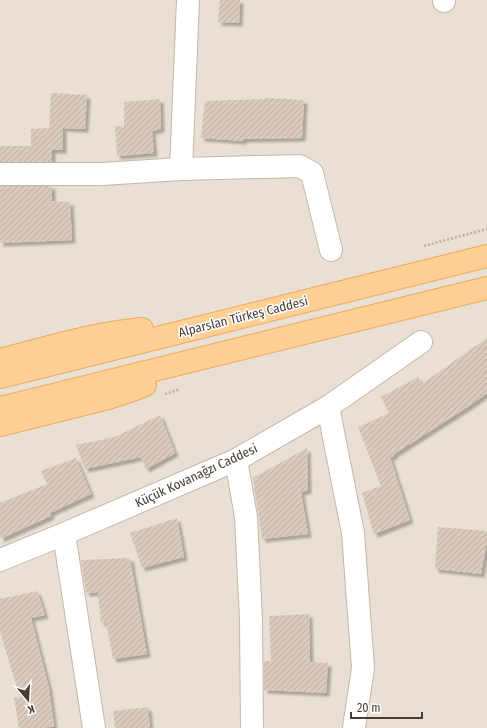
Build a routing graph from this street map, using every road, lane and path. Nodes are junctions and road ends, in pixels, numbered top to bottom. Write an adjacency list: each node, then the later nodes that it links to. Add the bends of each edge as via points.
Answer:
1 (188, 0): 2 (street)
2 (181, 170): 3 (street, via 102,174); 6 (street, via 300,166 312,173)
3 (0, 174)
4 (487, 229): 5 (path)
5 (419, 247)
6 (331, 250)
7 (487, 256): 9 (main road, Alparslan Türkeş Caddesi)
8 (487, 288): 12 (main road)
9 (195, 328): 11 (main road, via 159,327 128,330 93,336); 13 (main road, Alparslan Türkeş Caddesi)
10 (421, 342): 14 (street, Küçük Kovanağzı Caddesi)
11 (0, 360)
12 (192, 361): 15 (main road); 16 (main road, via 161,378 108,398)
13 (0, 377)
14 (328, 407): 17 (street, Küçük Kovanağzı Caddesi); 22 (street, via 354,534 363,668)
15 (0, 408)
16 (0, 425)
17 (236, 460): 18 (street, Küçük Kovanağzı Caddesi); 21 (street, via 246,517 251,620)
18 (64, 534): 19 (street, Küçük Kovanağzı Caddesi); 20 (street)
19 (0, 560)
20 (94, 728)
21 (252, 728)
22 (354, 728)

